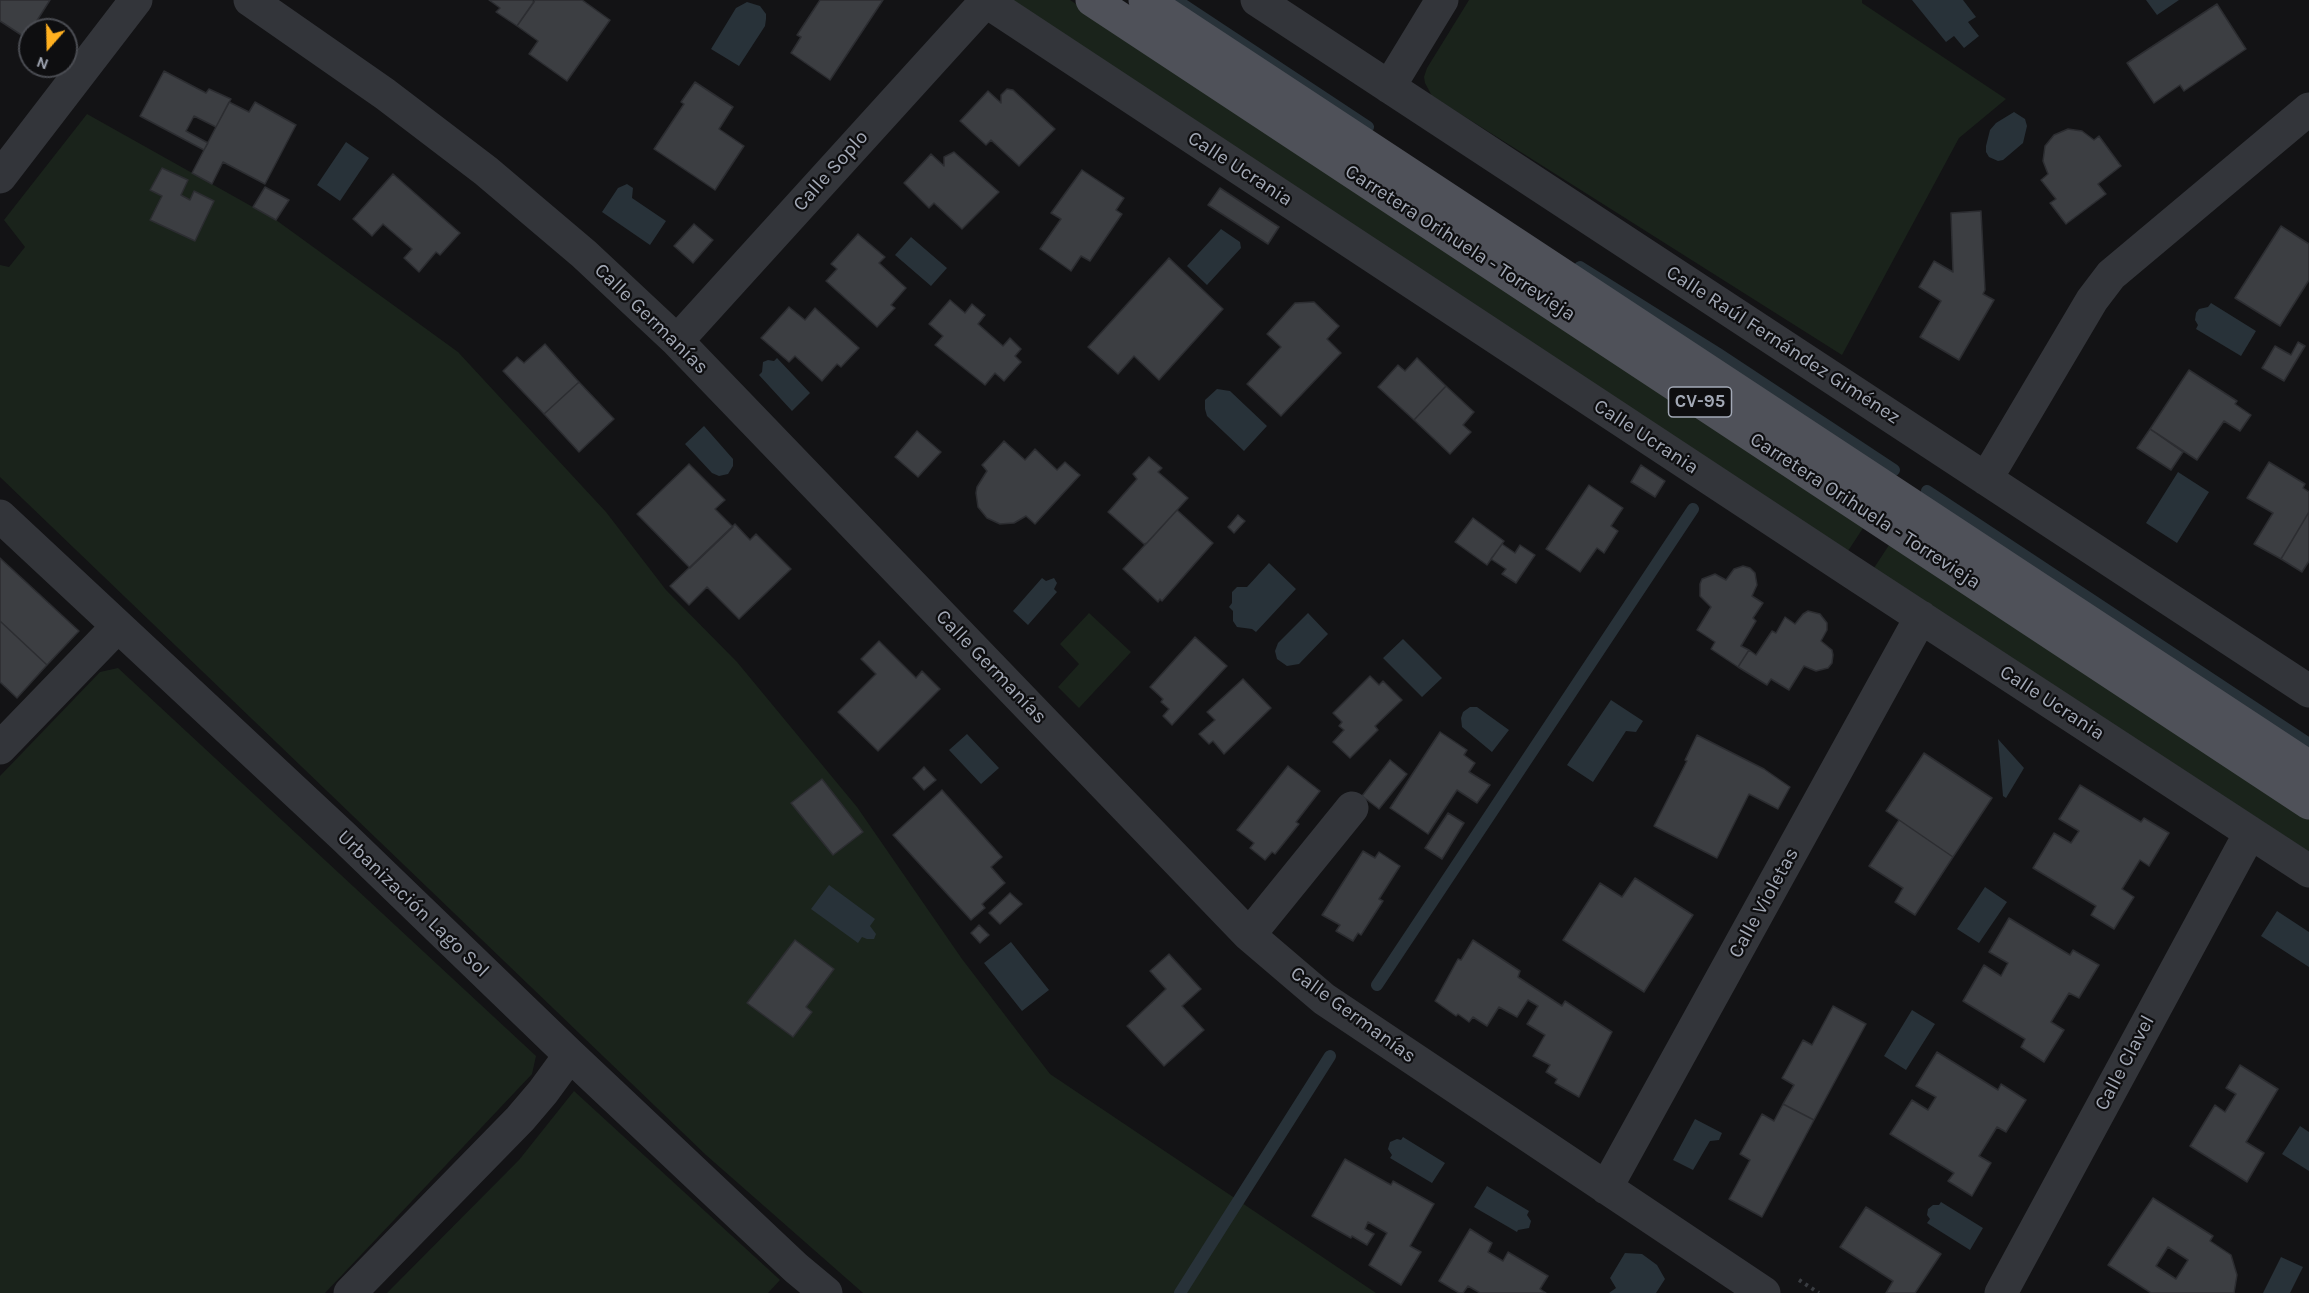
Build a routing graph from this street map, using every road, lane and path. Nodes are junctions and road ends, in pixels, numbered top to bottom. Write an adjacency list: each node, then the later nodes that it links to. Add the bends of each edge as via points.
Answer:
1 (136, 0): 10 (street)
2 (250, 0): 11 (street, Calle Germanías, via 385,93 486,171 584,254)
3 (1092, 0): 19 (main road, Carretera Orihuela - Torrevieja / CV-95)
4 (1145, 0): 18 (main road, Carretera Orihuela - Torrevieja / CV-95)
5 (1257, 0): 8 (street, Calle Raúl Fernández Giménez)
6 (1442, 0): 8 (street)
7 (985, 1): 11 (street, Calle Soplo); 14 (street, Calle Ucrania)
8 (1389, 87): 12 (street, Calle Raúl Fernández Giménez)
9 (2306, 116): 12 (street, via 2111,275 2092,300)
10 (0, 177)
11 (677, 341): 23 (street, Calle Germanías)
12 (1986, 479): 16 (street, Calle Raúl Fernández Giménez)
13 (0, 516): 15 (street, Urbanización Lago Sol)
14 (1921, 617): 21 (street, Calle Ucrania); 25 (street, Calle Violetas)
15 (117, 627): 17 (street); 24 (street, Urbanización Lago Sol, via 344,837)
16 (2309, 691)
17 (0, 748)
18 (2309, 767)
19 (2309, 803)
20 (1352, 808): 23 (street)
21 (2250, 833): 22 (street, Calle Ucrania); 30 (street, Calle Clavel)
22 (2309, 872)
23 (1249, 935): 25 (street, Calle Germanías, via 1324,999)
24 (570, 1055): 27 (street, via 520,1119); 28 (street, Urbanización Lago Sol)
25 (1606, 1188): 26 (street, Calle Germanías)
26 (1777, 1284): 29 (path)
27 (350, 1293)
28 (826, 1293)
29 (1819, 1293)
30 (2001, 1293)

